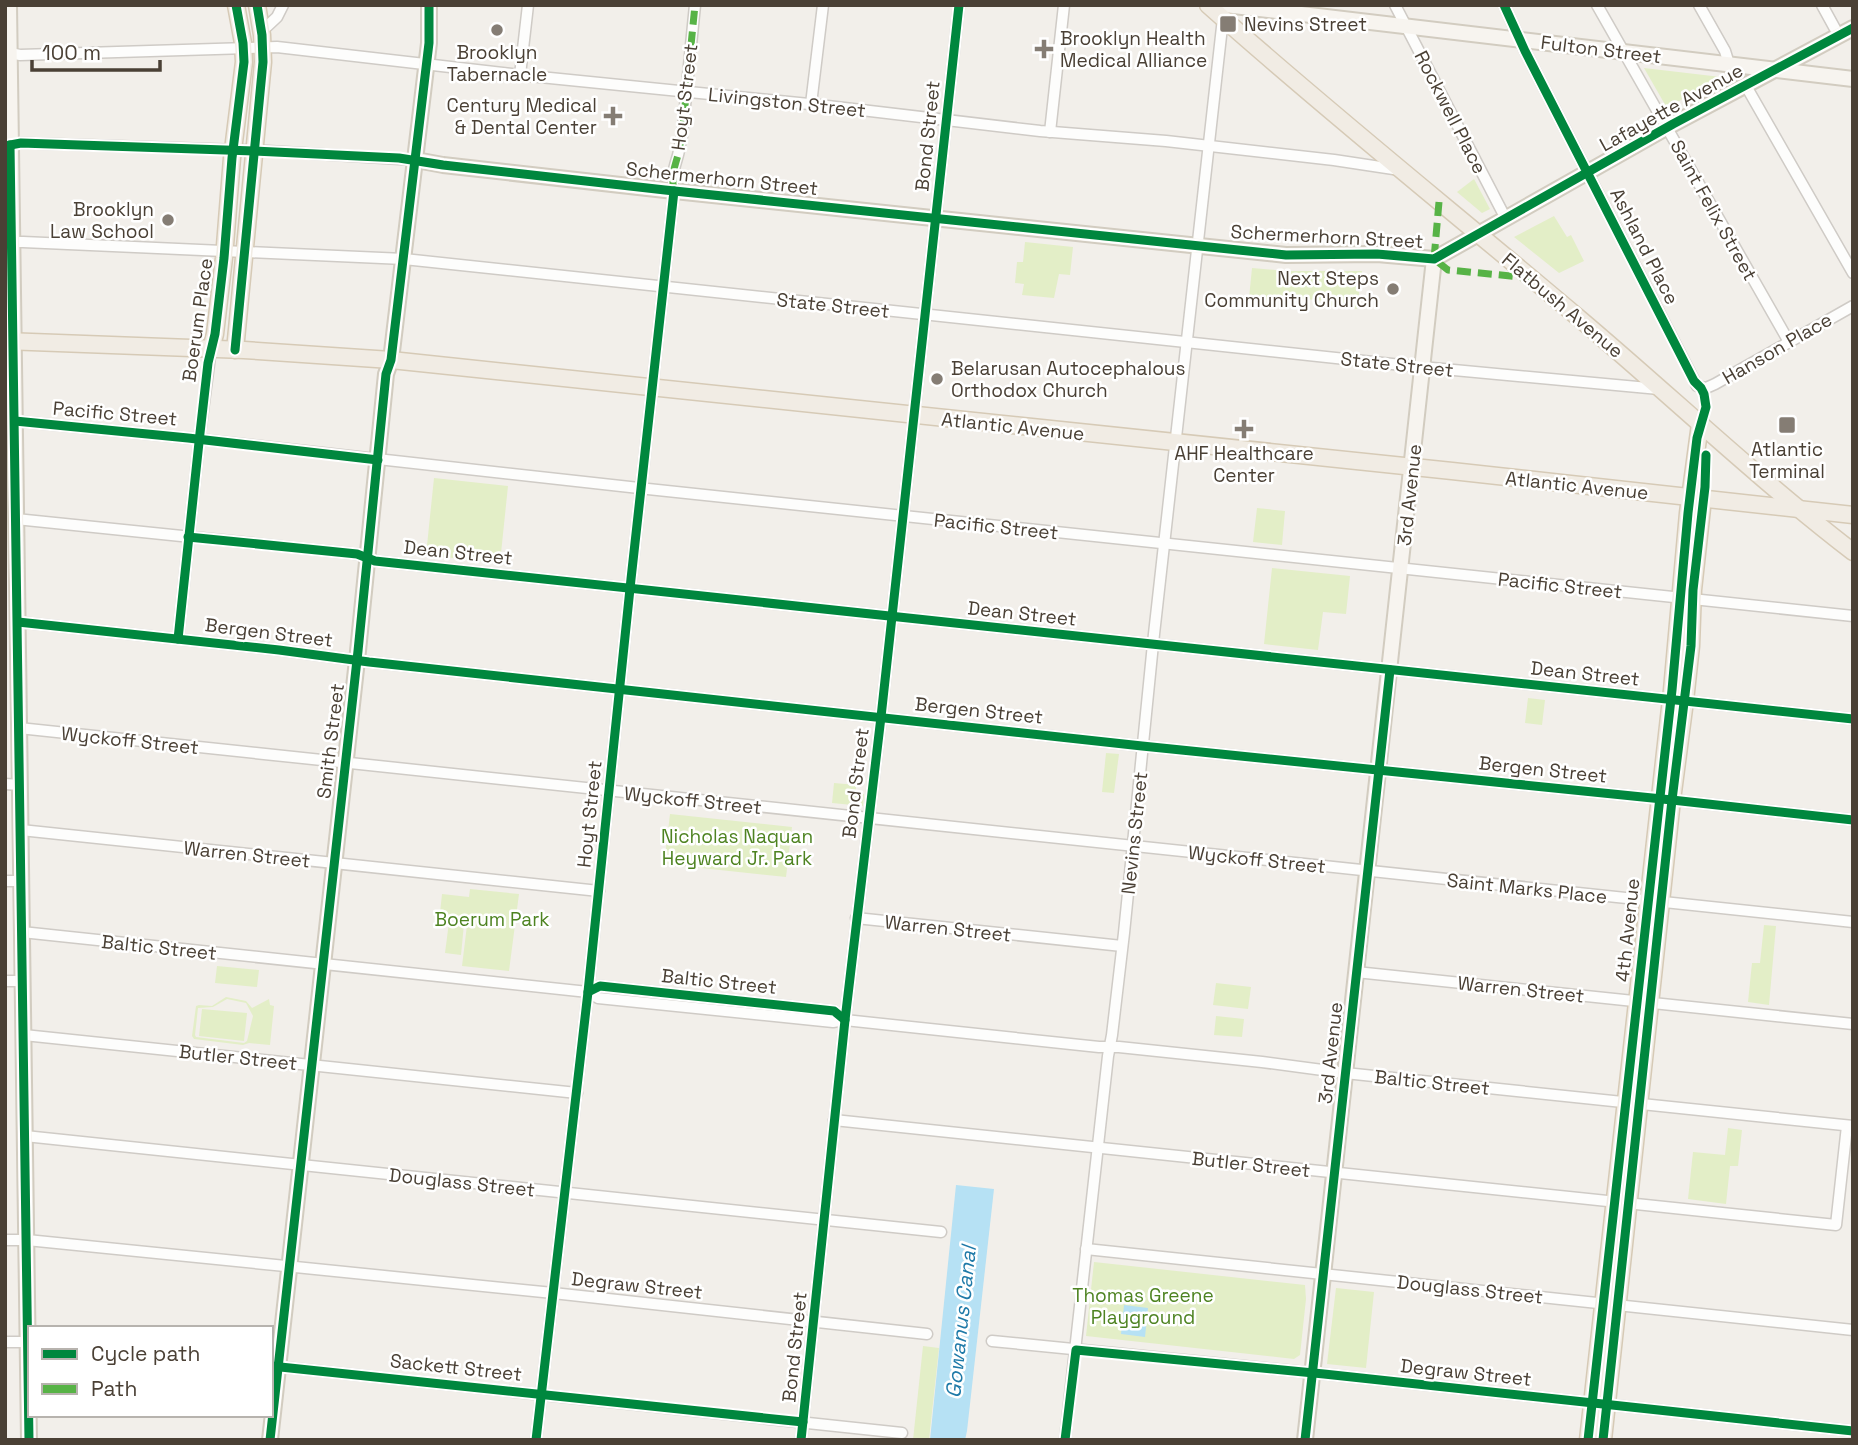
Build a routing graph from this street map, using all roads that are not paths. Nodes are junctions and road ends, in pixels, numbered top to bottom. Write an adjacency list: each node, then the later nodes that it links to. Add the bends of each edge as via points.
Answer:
1 (9, 5): 26 (main road)
2 (236, 5): 24 (main road, Boerum Place)
3 (257, 5): 22 (main road, Boerum Place)
4 (283, 5): 22 (street)
5 (429, 5): 27 (main road, Smith Street)
6 (528, 5): 30 (street)
7 (695, 5): 33 (street, Hoyt Street)
8 (822, 5): 34 (street)
9 (959, 5): 35 (street, Bond Street)
10 (1064, 5): 37 (street)
11 (1208, 5): 18 (main road, Flatbush Avenue)
12 (1395, 5): 19 (street, Rockwell Place)
13 (1504, 5): 23 (street, Ashland Place)
14 (1597, 5): 25 (street, Saint Felix Street)
15 (1699, 5): 28 (street)
16 (1822, 5): 21 (street)
17 (1283, 8): 18 (main road, Fulton Street); 19 (main road, Fulton Street)
18 (1224, 12): 39 (street, Nevins Street); 43 (main road, Flatbush Avenue)
19 (1405, 26): 23 (main road, Fulton Street); 47 (street, Rockwell Place)
20 (1853, 28): 21 (main road, Lafayette Avenue)
21 (1839, 36): 29 (main road, Lafayette Avenue)
22 (262, 39): 24 (street, Livingston Street); 27 (street, Livingston Street, via 277,47); 41 (main road, Boerum Place)
23 (1520, 40): 25 (main road, Fulton Street); 44 (street, Ashland Place)
24 (244, 48): 26 (street, Livingston Street); 40 (main road, Boerum Place)
25 (1623, 51): 28 (main road, Fulton Street); 36 (street, Saint Felix Street)
26 (7, 53): 38 (main road)
27 (427, 64): 30 (street, Livingston Street); 42 (main road, Smith Street)
28 (1729, 64): 29 (main road, Fulton Street)
29 (1776, 70): 31 (main road, Fulton Street); 32 (main road, Lafayette Avenue)
30 (520, 75): 33 (street, Livingston Street)
31 (1853, 79)
32 (1746, 86): 36 (main road, Lafayette Avenue); 55 (street)
33 (686, 91): 34 (street, Livingston Street); 45 (street, Hoyt Street)
34 (811, 104): 35 (street, Livingston Street)
35 (946, 121): 37 (street, Livingston Street); 46 (street, Bond Street)
36 (1667, 127): 44 (main road, Lafayette Avenue); 61 (street, Saint Felix Street)
37 (1050, 132): 39 (street, Livingston Street)
38 (8, 145): 40 (street, Schermerhorn Street); 49 (main road)
39 (1208, 146): 43 (street, Livingston Street); 50 (street, Nevins Street)
40 (233, 150): 41 (street, Schermerhorn Street); 51 (main road, Boerum Place)
41 (254, 150): 42 (street, Schermerhorn Street); 52 (main road, Boerum Place)
42 (416, 160): 45 (main road, Schermerhorn Street); 53 (main road, Smith Street)
43 (1400, 170): 48 (main road, Flatbush Avenue)
44 (1587, 173): 47 (main road, Lafayette Avenue); 67 (street, Ashland Place)
45 (674, 191): 46 (main road, Schermerhorn Street); 56 (street, Hoyt Street)
46 (937, 218): 50 (main road, Schermerhorn Street); 58 (street, Bond Street)
47 (1506, 219): 48 (main road, Lafayette Avenue)
48 (1478, 235): 54 (main road, Lafayette Avenue); 68 (main road, Flatbush Avenue)
49 (8, 242): 51 (street, State Street); 59 (main road)
50 (1198, 245): 54 (main road, Schermerhorn Street, via 1286,255); 60 (street, Nevins Street)
51 (225, 250): 52 (street, State Street); 62 (main road, Boerum Place)
52 (245, 251): 53 (street, State Street); 63 (main road, Boerum Place)
53 (404, 259): 56 (street, State Street); 64 (main road, Smith Street)
54 (1434, 259): 65 (main road, 3rd Avenue)
55 (1853, 273)
56 (663, 286): 58 (street, State Street); 66 (street, Hoyt Street)
57 (1853, 306): 61 (street, Hanson Place)
58 (925, 314): 60 (street, State Street); 69 (street, Bond Street)
59 (9, 341): 62 (main road, Atlantic Avenue); 70 (main road)
60 (1186, 342): 65 (street, State Street); 74 (street, Nevins Street)
61 (1789, 342): 67 (street, Hanson Place)
62 (211, 349): 63 (main road, Atlantic Avenue); 72 (street, Boerum Place)
63 (235, 350): 64 (main road, Atlantic Avenue)
64 (391, 360): 66 (main road, Atlantic Avenue); 75 (main road, Smith Street)
65 (1423, 367): 68 (street, State Street); 76 (main road, 3rd Avenue)
66 (652, 387): 69 (main road, Atlantic Avenue); 77 (street, Hoyt Street)
67 (1701, 388)
68 (1660, 389): 71 (main road, Flatbush Avenue)
69 (914, 415): 74 (main road, Atlantic Avenue); 81 (street, Bond Street)
70 (15, 421): 72 (street, Pacific Street); 73 (main road)
71 (1700, 424): 78 (main road, 4th Avenue); 79 (main road, Flatbush Avenue)
72 (199, 439): 75 (street, Pacific Street); 83 (street, Boerum Place)
73 (10, 441): 82 (main road)
74 (1175, 443): 76 (main road, Atlantic Avenue); 85 (street, Nevins Street)
75 (378, 460): 77 (street, Pacific Street); 87 (main road, Smith Street)
76 (1412, 468): 78 (main road, Atlantic Avenue); 88 (main road, 3rd Avenue)
77 (641, 488): 81 (street, Pacific Street); 89 (street, Hoyt Street)
78 (1697, 498): 79 (main road, Atlantic Avenue); 90 (main road, 4th Avenue, via 1680,589)
79 (1801, 510): 80 (main road, Atlantic Avenue); 86 (main road, Flatbush Avenue)
80 (1853, 515)
81 (903, 516): 85 (street, Pacific Street); 92 (street, Bond Street)
82 (16, 519): 83 (street, Dean Street); 84 (main road)
83 (188, 537): 87 (street, Dean Street); 94 (street, Boerum Place)
84 (11, 542): 93 (main road)
85 (1164, 544): 88 (street, Pacific Street); 95 (street, Nevins Street)
86 (1853, 552)
87 (367, 558): 89 (street, Dean Street); 97 (main road, Smith Street)
88 (1401, 569): 90 (street, Pacific Street); 98 (main road, 3rd Avenue)
89 (630, 589): 92 (street, Dean Street); 99 (street, Hoyt Street)
90 (1687, 598): 91 (street, Pacific Street); 100 (main road, 4th Avenue)
91 (1853, 616)
92 (892, 617): 95 (street, Dean Street); 101 (street, Bond Street)
93 (18, 622): 94 (street, Bergen Street); 96 (main road)
94 (178, 639): 97 (street, Bergen Street)
95 (1153, 644): 98 (street, Dean Street); 104 (street, Nevins Street)
96 (12, 645): 103 (main road)
97 (357, 660): 99 (street, Bergen Street); 105 (main road, Smith Street)
98 (1390, 670): 100 (street, Dean Street); 106 (main road, 3rd Avenue)
99 (620, 689): 101 (street, Bergen Street); 108 (street, Hoyt Street)
100 (1678, 701): 102 (street, Dean Street); 109 (main road, 4th Avenue)
101 (881, 717): 104 (street, Bergen Street); 110 (street, Bond Street)
102 (1853, 719)
103 (19, 729): 105 (street, Wyckoff Street); 107 (main road)
104 (1142, 746): 106 (street, Bergen Street); 113 (street, Nevins Street)
105 (345, 762): 108 (street, Wyckoff Street); 114 (main road, Smith Street)
106 (1378, 769): 109 (street, Bergen Street); 115 (main road, 3rd Avenue)
107 (13, 784): 112 (main road)
108 (609, 791): 110 (street, Wyckoff Street); 118 (street, Hoyt Street)
109 (1665, 799): 111 (street, Bergen Street); 119 (main road, 4th Avenue)
110 (868, 819): 113 (street, Wyckoff Street); 120 (street, Bond Street)
111 (1853, 820)
112 (21, 830): 114 (street, Warren Street); 117 (main road)
113 (1132, 846): 115 (street, Wyckoff Street); 123 (street, Nevins Street)
114 (334, 863): 118 (street, Warren Street); 124 (main road, Smith Street)
115 (1367, 871): 119 (street, Saint Marks Place); 125 (main road, 3rd Avenue)
116 (5, 881): 117 (street)
117 (22, 881): 122 (main road)
118 (599, 891): 128 (street, Hoyt Street)
119 (1655, 901): 121 (street, Saint Marks Place); 129 (main road, 4th Avenue)
120 (856, 918): 123 (street, Warren Street); 130 (street, Bond Street)
121 (1853, 922)
122 (22, 932): 124 (street, Baltic Street); 127 (main road)
123 (1122, 946): 133 (street, Nevins Street)
124 (322, 964): 128 (street, Baltic Street); 134 (main road, Smith Street)
125 (1356, 972): 129 (street, Warren Street); 135 (main road, 3rd Avenue)
126 (5, 981): 127 (street)
127 (23, 981): 132 (main road)
128 (589, 992): 130 (street, Baltic Street, via 598,998); 136 (street, Hoyt Street)
129 (1644, 1002): 131 (street, Warren Street); 137 (main road, 4th Avenue)
130 (845, 1020): 133 (street, Baltic Street); 138 (street, Bond Street)
131 (1853, 1024)
132 (24, 1035): 134 (street, Butler Street); 140 (main road)
133 (1110, 1047): 135 (street, Baltic Street); 141 (street, Nevins Street)
134 (311, 1065): 136 (street, Butler Street); 142 (main road, Smith Street)
135 (1345, 1073): 137 (street, Baltic Street); 143 (main road, 3rd Avenue)
136 (577, 1093): 144 (street, Hoyt Street)
137 (1633, 1103): 139 (street, Baltic Street); 145 (main road, 4th Avenue)
138 (834, 1120): 141 (street, Butler Street); 146 (street, Bond Street)
139 (1850, 1126): 145 (street, Butler Street, via 1836,1224)
140 (25, 1136): 142 (street, Douglass Street); 149 (main road)
141 (1098, 1148): 143 (street, Butler Street); 150 (street, Nevins Street)
142 (300, 1165): 144 (street, Douglass Street); 151 (main road, Smith Street)
143 (1334, 1173): 145 (street, Butler Street); 152 (main road, 3rd Avenue)
144 (565, 1192): 146 (street, Douglass Street); 153 (street, Hoyt Street)
145 (1622, 1203): 154 (main road, 4th Avenue)
146 (824, 1220): 147 (street, Douglass Street); 155 (street, Bond Street)
147 (941, 1232)
148 (5, 1240): 149 (street, Degraw Street)
149 (27, 1240): 151 (street, Degraw Street); 156 (main road)
150 (1086, 1249): 152 (street, Douglass Street); 162 (street, Nevins Street)
151 (289, 1266): 153 (street, Degraw Street); 163 (main road, Smith Street)
152 (1323, 1274): 154 (street, Douglass Street); 164 (main road, 3rd Avenue)
153 (552, 1293): 155 (street, Degraw Street); 165 (street, Hoyt Street)
154 (1611, 1304): 157 (street, Douglass Street); 167 (main road, 4th Avenue)
155 (814, 1321): 158 (street, Degraw Street); 170 (street, Bond Street)
156 (29, 1326)
157 (1853, 1330)
158 (927, 1334)
159 (992, 1341): 162 (street, Degraw Street)
160 (5, 1342): 161 (street)
161 (28, 1342)
162 (1076, 1350): 164 (street, Degraw Street); 177 (street, Nevins Street)
163 (275, 1366): 165 (street, Sackett Street); 166 (main road, Smith Street)
164 (1312, 1373): 167 (street, Degraw Street); 178 (main road, 3rd Avenue)
165 (541, 1393): 170 (street, Sackett Street); 175 (street, Hoyt Street)
166 (273, 1396)
167 (1600, 1404): 171 (street, Degraw Street); 179 (main road, 4th Avenue); 180 (main road, 4th Avenue)
168 (29, 1417): 173 (main road)
169 (272, 1417): 174 (main road, Smith Street)
170 (803, 1422): 172 (street, Sackett Street); 176 (street, Bond Street)
171 (1853, 1431)
172 (902, 1433)
173 (29, 1440)
174 (270, 1440)
175 (536, 1440)
176 (801, 1440)
177 (1065, 1440)
178 (1305, 1440)
179 (1588, 1440)
180 (1603, 1440)

